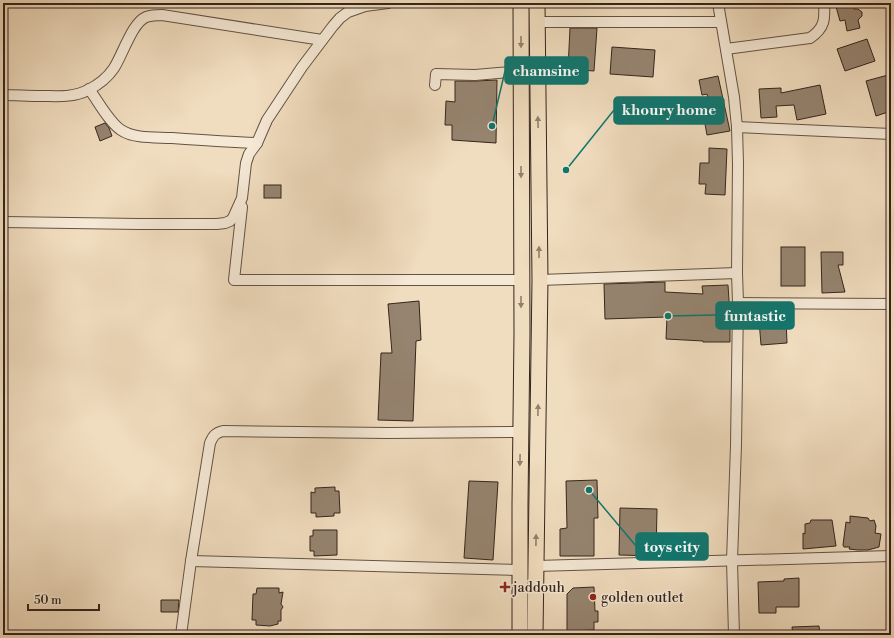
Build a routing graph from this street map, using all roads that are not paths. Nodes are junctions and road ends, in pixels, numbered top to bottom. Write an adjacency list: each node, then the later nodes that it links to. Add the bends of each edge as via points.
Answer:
1 (388, 3): 6 (street)
2 (521, 3): 11 (highway, one-way to 11)
3 (545, 3): 7 (street)
4 (718, 3): 8 (street)
5 (824, 3): 10 (street, via 823,23 810,38)
6 (364, 5): 9 (street, via 340,18)
7 (537, 14): 8 (street); 22 (highway, one-way to 7)
8 (721, 22): 10 (street)
9 (322, 40): 13 (street, via 152,15 138,23 114,68); 17 (street, via 266,120)
10 (726, 49): 15 (street)
11 (521, 71): 12 (street, via 475,75 436,74); 21 (highway, one-way to 21)
12 (435, 85)
13 (89, 89): 14 (street, via 66,96); 17 (street, via 113,123 130,134)
14 (3, 95)
15 (738, 127): 16 (street); 20 (street)
16 (891, 134)
17 (257, 143): 18 (street, via 246,163)
18 (242, 198): 19 (street, via 233,218 217,224); 21 (street, via 234,280)
19 (3, 222)
20 (737, 273): 22 (street); 23 (street)
21 (521, 280): 25 (highway, one-way to 25)
22 (540, 280): 29 (highway, one-way to 22)
23 (738, 303): 24 (street); 28 (street)
24 (891, 304)
25 (521, 432): 27 (street, via 218,432 214,434 210,443); 30 (highway, one-way to 30)
26 (891, 556): 28 (street)
27 (191, 561): 30 (street); 31 (street)
28 (732, 561): 29 (street); 34 (street)
29 (536, 566): 33 (highway)
30 (520, 570): 32 (highway)
31 (181, 635)
32 (520, 635)
33 (535, 635)
34 (734, 635)

